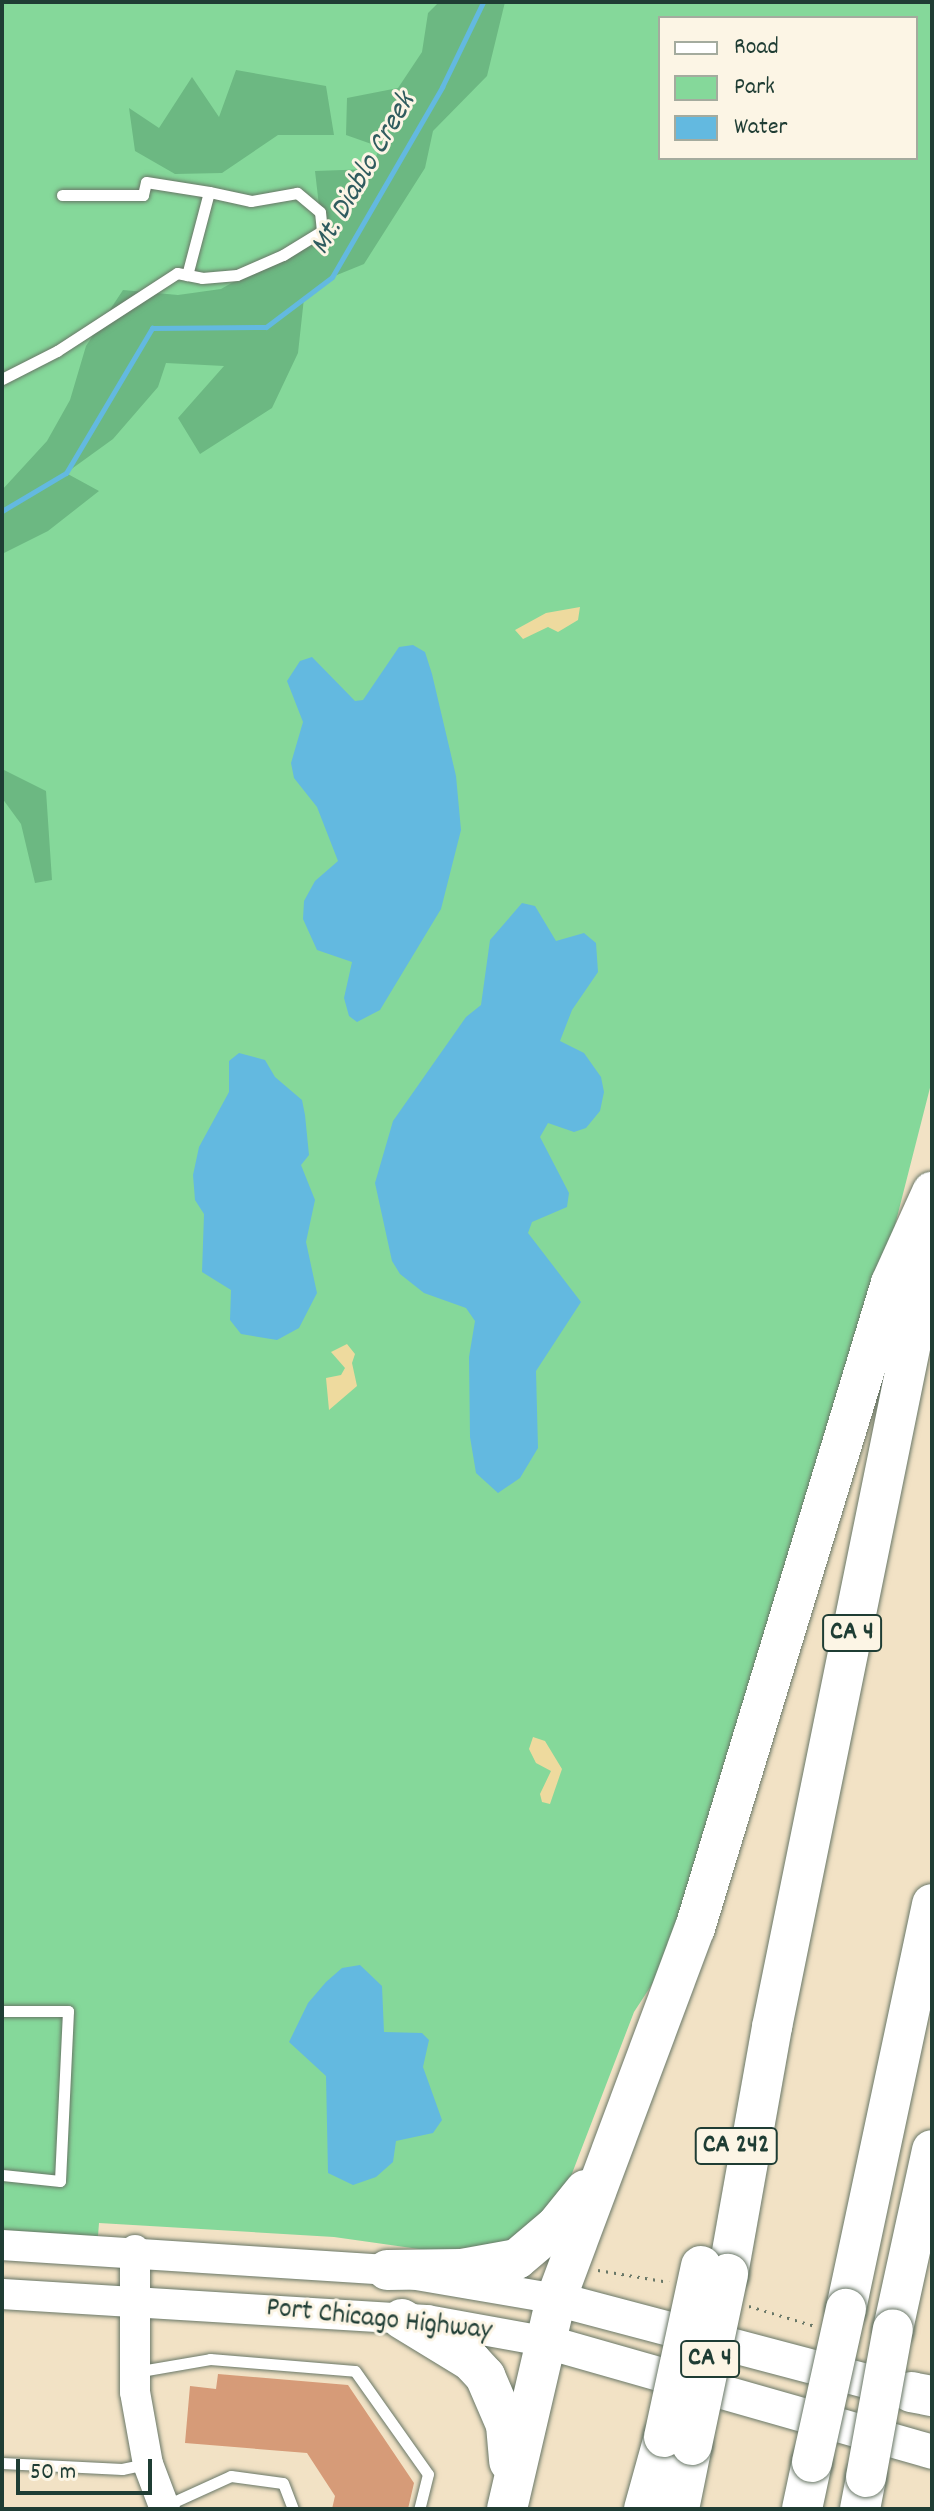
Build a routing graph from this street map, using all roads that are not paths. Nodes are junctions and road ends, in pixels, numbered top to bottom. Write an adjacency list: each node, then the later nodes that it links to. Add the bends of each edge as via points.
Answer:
1 (209, 192): 2 (lane, via 146,182 143,195); 3 (lane); 3 (lane, via 251,201 297,193 320,212 322,231 237,275)
2 (62, 195)
3 (187, 275): 4 (lane, via 177,273 57,351)
4 (2, 379)
5 (932, 1192): 11 (highway, via 891,1283 695,1928)
6 (932, 1240): 9 (highway, CA 4)
7 (932, 1904): 36 (highway, bridge)
8 (2, 2011): 12 (lane, via 68,2011 60,2181)
9 (772, 2027): 25 (highway, CA 242, bridge)
10 (932, 2150): 21 (highway)
11 (604, 2166): 16 (highway, via 556,2226 517,2259 462,2269); 18 (highway)
12 (2, 2175)
13 (932, 2231): 21 (highway)
14 (2, 2245): 15 (street, Port Chicago Highway)
15 (135, 2250): 16 (street, Port Chicago Highway); 19 (street)
16 (387, 2270): 18 (street, Port Chicago Highway)
17 (2, 2294): 19 (street, Port Chicago Highway)
18 (556, 2299): 22 (highway); 24 (main road, Port Chicago Highway)
19 (135, 2301): 20 (street, Port Chicago Highway); 23 (street)
20 (402, 2319): 22 (street, Port Chicago Highway); 33 (highway, via 471,2361 485,2376 506,2425)
21 (898, 2330): 24 (highway, bridge)
22 (543, 2341): 26 (main road, Port Chicago Highway); 33 (highway)
23 (135, 2372): 28 (street); 32 (lane, via 210,2359 355,2371 428,2474)
24 (915, 2394): 29 (highway, bridge)
25 (678, 2441): 34 (highway, CA 242); 35 (highway)
26 (932, 2452)
27 (2, 2463): 28 (lane, via 122,2469)
28 (148, 2464): 30 (street)
29 (863, 2493)
30 (164, 2507): 31 (lane, via 231,2476 283,2483)
31 (293, 2509)
32 (419, 2509)
33 (506, 2509)
34 (644, 2509)
35 (679, 2509)
36 (802, 2509)

